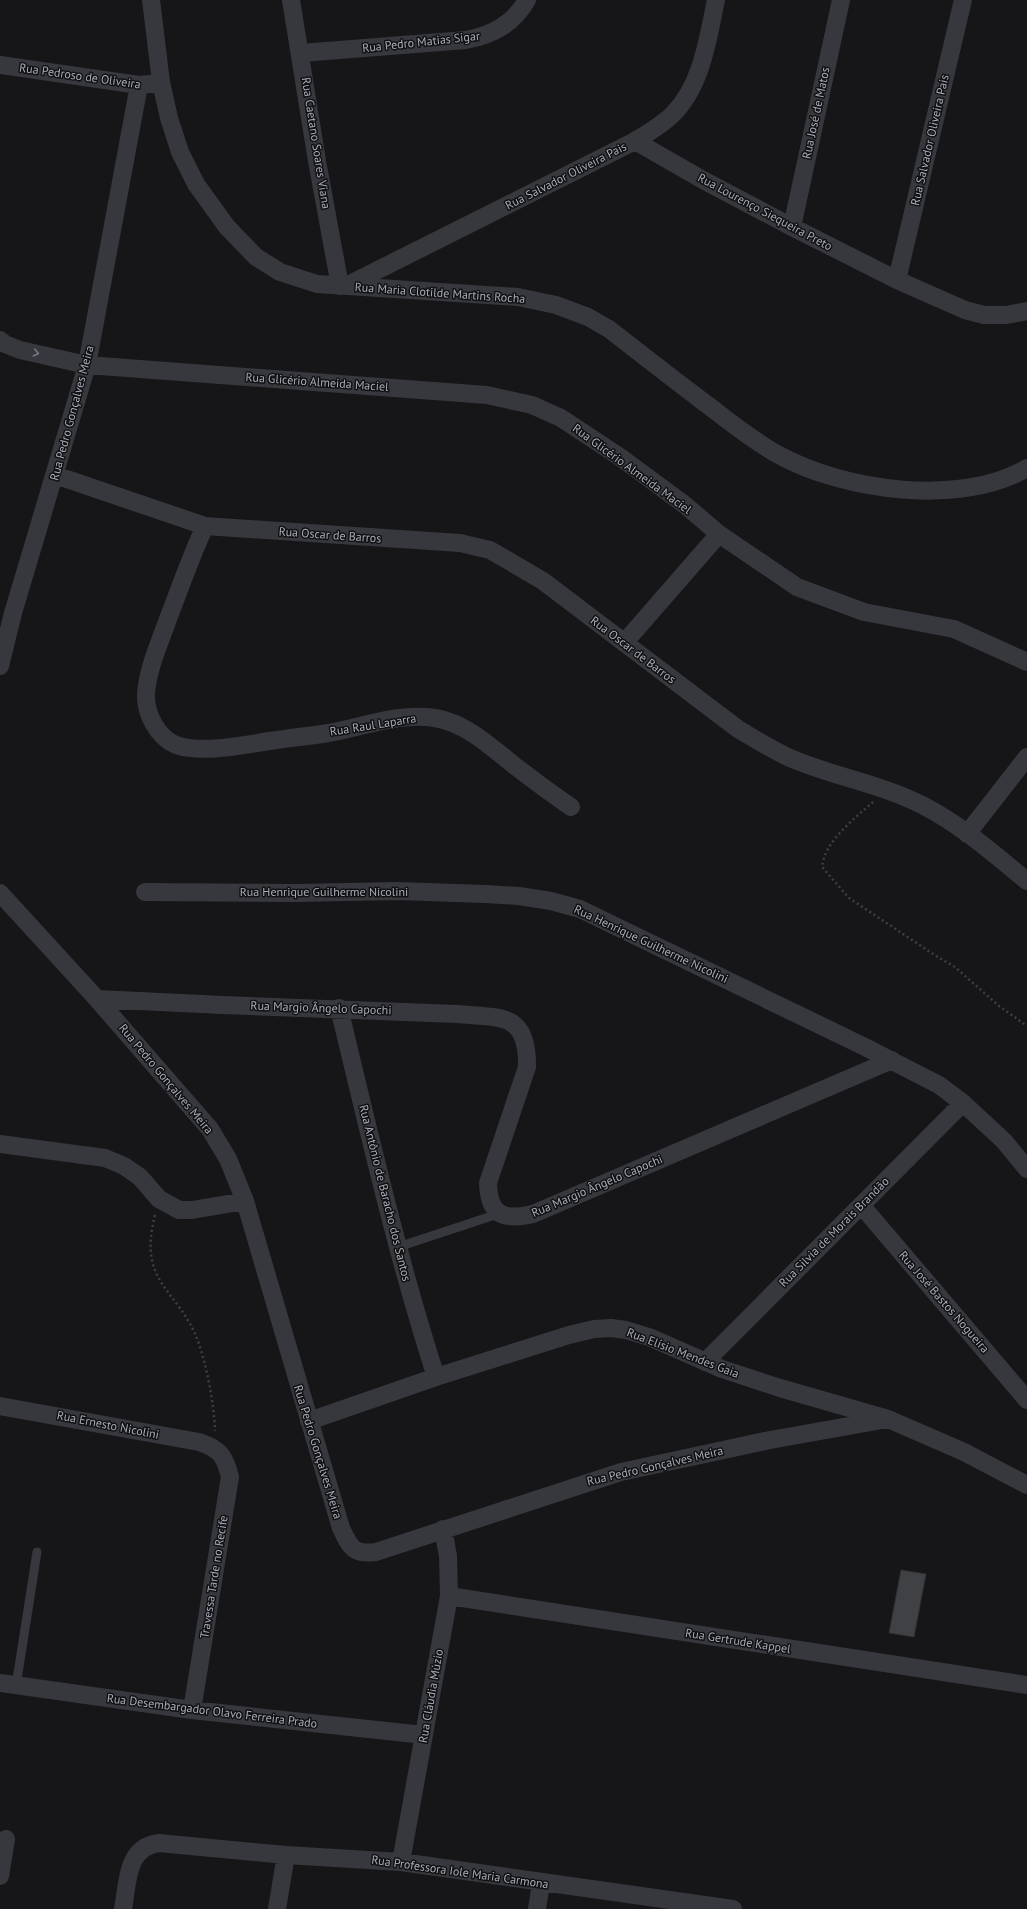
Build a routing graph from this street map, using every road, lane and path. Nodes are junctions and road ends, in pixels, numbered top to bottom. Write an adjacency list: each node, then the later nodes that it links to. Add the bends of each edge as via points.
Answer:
1 (151, 0): 9 (street, Rua Maria Clotilde Martins Rocha)
2 (291, 0): 7 (street, Rua Caetano Soares Viana)
3 (527, 0): 7 (street, Rua Pedro Matias Sigar, via 514,19 497,31 482,37)
4 (716, 0): 11 (street, Rua Salvador Oliveira Pais, via 699,68 686,98 657,128)
5 (841, 0): 12 (street, Rua José de Matos)
6 (963, 0): 13 (street, Rua Salvador Oliveira Pais)
7 (301, 53): 14 (street, Rua Caetano Soares Viana, via 317,161)
8 (0, 65): 10 (street, Rua Pedroso de Oliveira)
9 (161, 82): 10 (street, Rua Pedroso de Oliveira); 14 (street, Rua Maria Clotilde Martins Rocha, via 180,152 196,184 227,227 256,257 280,272 317,284)
10 (138, 86): 17 (street, Rua Pedro Gonçalves Meira)
11 (635, 141): 12 (street, Rua Lourenço Siequeira Preto); 14 (street, Rua Salvador Oliveira Pais)
12 (792, 227): 13 (street, Rua Lourenço Siequeira Preto)
13 (897, 280): 15 (street, Rua Lourenço Siequeira Preto, via 965,310 984,315 1006,315)
14 (342, 286): 18 (street, Rua Maria Clotilde Martins Rocha, via 502,296 556,305 588,317 609,329 736,427 778,455 808,469 841,479 931,492 990,483)
15 (1027, 311)
16 (0, 340): 17 (street, Rua Glicério Almeida Maciel, one-way to 17, via 20,350)
17 (87, 365): 19 (street, Rua Pedro Gonçalves Meira); 21 (street, Rua Glicério Almeida Maciel, via 487,395 532,405 561,418 620,457 685,505)
18 (1027, 468)
19 (55, 475): 20 (street, Rua Oscar de Barros); 22 (street, Rua Pedro Gonçalves Meira)
20 (205, 526): 23 (street, Rua Oscar de Barros, via 460,543 490,550 542,581); 28 (street, Rua Raul Laparra, via 154,658 146,693 149,713 165,739 177,745 196,748 229,747 409,717 435,718 455,724 478,737)
21 (719, 534): 23 (street); 24 (street, Rua Glicério Almeida Maciel, via 797,587 864,612 954,629)
22 (7, 611): 25 (street, Rua Pedro Gonçalves Meira)
23 (624, 643): 27 (street, Rua Oscar de Barros, via 766,747 792,759)
24 (1027, 662)
25 (0, 666)
26 (1027, 757): 29 (street)
27 (887, 789): 29 (street, Rua Oscar de Barros, via 925,806); 35 (path, via 844,828 823,856 822,867 849,898 955,967 999,1006)
28 (571, 807)
29 (967, 834): 30 (street, Rua Oscar de Barros)
30 (1027, 881)
31 (145, 892): 36 (street, Rua Henrique Guilherme Nicolini, via 397,891 519,896 551,900 606,920)
32 (0, 893): 33 (street, Rua Pedro Gonçalves Meira)
33 (97, 999): 34 (street, Rua Margio Ângelo Capochi); 41 (street, Rua Pedro Gonçalves Meira, via 210,1129 228,1159)
34 (339, 1008): 43 (street, Rua Margio Ângelo Capochi, via 492,1017 510,1022 519,1028 525,1037 528,1066 488,1183 488,1198); 44 (street, Rua Antônio de Baracho dos Santos)
35 (1027, 1026)
36 (892, 1060): 37 (street, Rua Henrique Guilherme Nicolini, via 939,1085); 43 (street, Rua Margio Ângelo Capochi, via 533,1214 510,1217)
37 (964, 1103): 39 (street, Rua Henrique Guilherme Nicolini, via 1004,1141); 42 (street, Rua Silvia de Morais Brandão)
38 (0, 1144): 40 (street, via 105,1158 124,1166 140,1177)
39 (1027, 1169)
40 (159, 1199): 41 (street, via 170,1207 185,1210); 51 (path, via 151,1230 149,1253 157,1277 198,1341 214,1410)
41 (245, 1201): 50 (street, Rua Pedro Gonçalves Meira)
42 (861, 1205): 45 (street, Rua Silvia de Morais Brandão); 47 (street, Rua José Bastos Nogueira)
43 (498, 1214): 44 (lane)
44 (398, 1247): 46 (street, Rua Antônio de Baracho dos Santos, via 412,1303)
45 (705, 1362): 46 (street, Rua Elísio Mendes Gaia, via 649,1337 611,1328 569,1335); 49 (street, Rua Elísio Mendes Gaia, via 780,1388)
46 (436, 1377): 50 (street, Rua Elísio Mendes Gaia)
47 (1027, 1400)
48 (0, 1406): 51 (street, Rua Ernesto Nicolini, via 199,1442)
49 (888, 1419): 52 (street, Rua Elísio Mendes Gaia, via 964,1452); 53 (street, Rua Pedro Gonçalves Meira, via 621,1472)
50 (309, 1421): 53 (street, Rua Pedro Gonçalves Meira, via 341,1528 354,1550 364,1553 376,1552)
51 (215, 1448): 58 (street, Travessa Tarde no Recife, via 227,1465 230,1477)
52 (1027, 1485)
53 (444, 1529): 55 (street, Rua Cláudia Múzio)
54 (37, 1552): 56 (lane)
55 (449, 1596): 57 (street, Rua Gertrude Kappel); 59 (street, Rua Cláudia Múzio)
56 (8, 1684): 58 (street, Rua Desembargador Olavo Ferreira Prado)
57 (1027, 1685)
58 (192, 1710): 59 (street, Rua Desembargador Olavo Ferreira Prado)
59 (424, 1735): 62 (street, Rua Cláudia Múzio)
60 (6, 1839): 63 (street)
61 (286, 1855): 62 (street, Rua Professora Iole Maria Carmona); 65 (street, Rua Professora Iole Maria Carmona, via 148,1844 132,1862); 66 (street)
62 (401, 1862): 64 (street, Rua Professora Iole Maria Carmona)
63 (0, 1876)
64 (542, 1883): 67 (street); 68 (street, Rua Professora Iole Maria Carmona)
65 (123, 1909)
66 (277, 1909)
67 (538, 1909)
68 (733, 1909)

